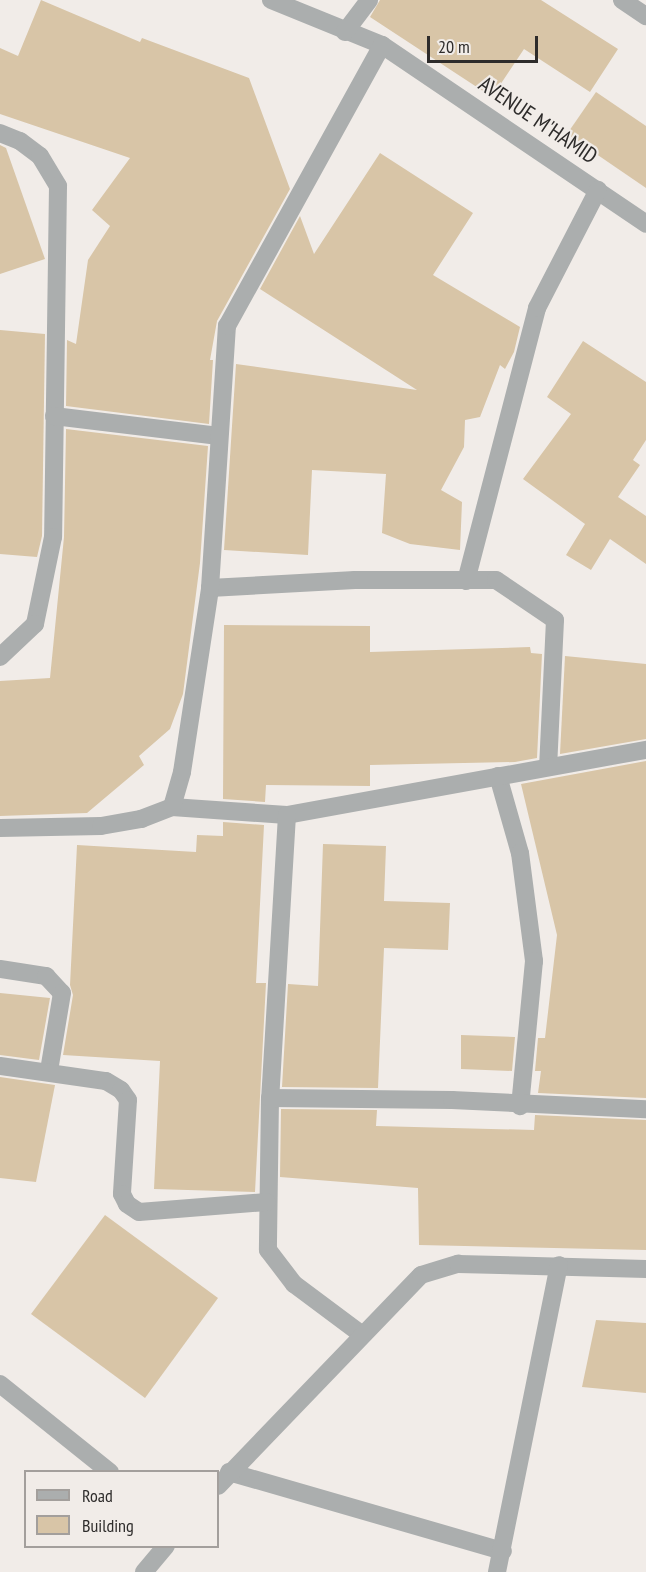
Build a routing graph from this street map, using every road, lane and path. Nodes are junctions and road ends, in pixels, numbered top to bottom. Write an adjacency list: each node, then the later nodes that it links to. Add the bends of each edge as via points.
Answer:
1 (272, 0): 5 (street, AVENUE M'HAMID)
2 (369, 0): 5 (street)
3 (622, 0): 4 (street)
4 (646, 16)
5 (345, 32): 6 (street, AVENUE M'HAMID)
6 (381, 45): 8 (street, AVENUE M'HAMID); 11 (street, via 227,326)
7 (0, 133): 10 (street, via 20,141 40,156 58,186)
8 (598, 190): 9 (street, AVENUE M'HAMID); 12 (street, via 537,308)
9 (646, 224)
10 (54, 416): 11 (street); 14 (street, via 53,537 35,624)
11 (219, 436): 13 (street)
12 (465, 581): 13 (street, via 355,580); 16 (street, via 496,580 555,620)
13 (210, 588): 18 (street, via 182,772)
14 (0, 657)
15 (646, 750): 16 (street, via 600,761)
16 (548, 766): 17 (street)
17 (498, 776): 19 (street); 25 (street, via 520,853 534,962)
18 (172, 807): 19 (street); 20 (street, via 141,819 101,826)
19 (286, 815): 24 (street)
20 (0, 828)
21 (0, 969): 23 (street, via 46,976 62,993)
22 (0, 1066): 23 (street)
23 (49, 1071): 27 (street, via 114,1084 128,1100 122,1194 139,1212)
24 (270, 1098): 25 (street, via 452,1100); 27 (street)
25 (520, 1106): 26 (street)
26 (646, 1109)
27 (267, 1202): 30 (street, via 268,1250 279,1268)
28 (559, 1265): 29 (street); 30 (street, via 458,1264 421,1275); 35 (street)
29 (646, 1269)
30 (361, 1334): 33 (street)
31 (0, 1384): 32 (street)
32 (108, 1470)
33 (223, 1479): 35 (street)
34 (164, 1548): 36 (street)
35 (503, 1551): 37 (street)
36 (144, 1572)
37 (497, 1572)

